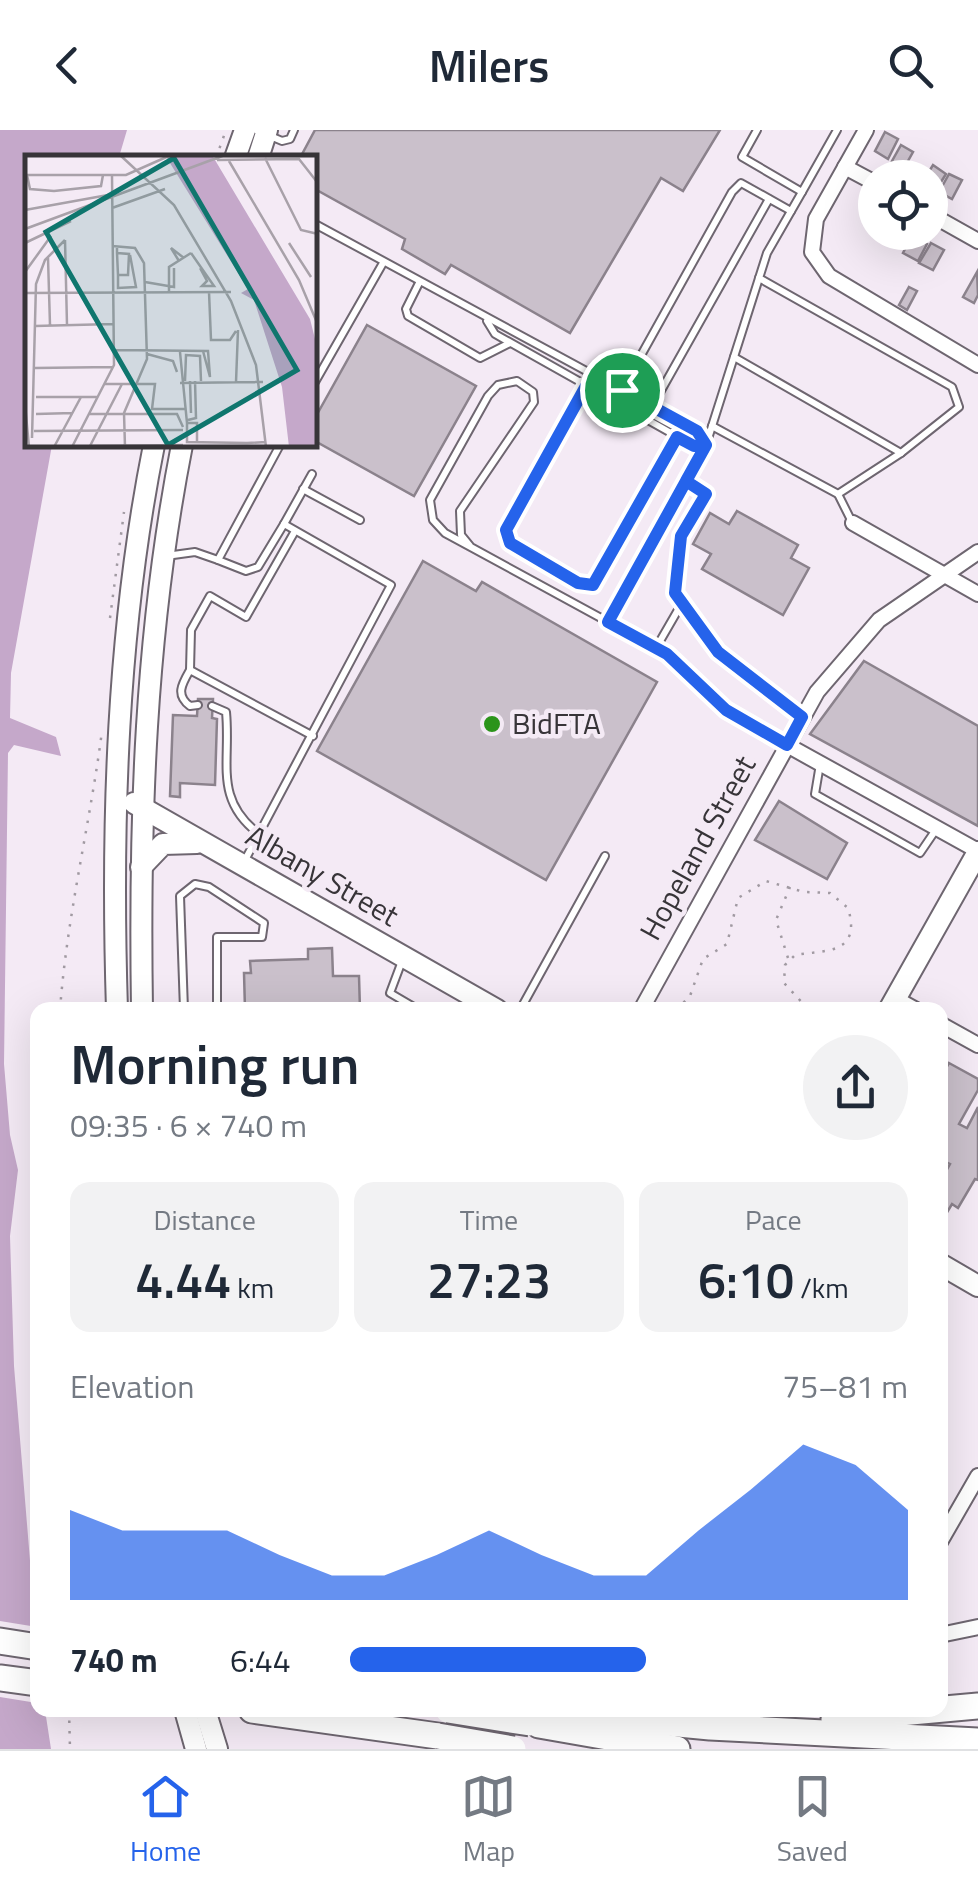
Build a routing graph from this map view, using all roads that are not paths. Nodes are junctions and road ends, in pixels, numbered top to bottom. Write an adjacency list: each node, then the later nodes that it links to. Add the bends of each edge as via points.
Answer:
1 (294, 130): 5 (lane, via 282,141)
2 (757, 130): 9 (lane, via 742,157)
3 (838, 130): 9 (lane)
4 (866, 130): 7 (street)
5 (259, 131): 6 (main road)
6 (238, 155)
7 (845, 166): 8 (street); 21 (street, via 813,234 812,252 829,276)
8 (858, 173)
9 (802, 192): 11 (lane)
10 (769, 199): 11 (lane); 24 (lane, via 741,183 732,192); 26 (lane)
11 (791, 211): 16 (lane)
12 (948, 224): 14 (street)
13 (318, 226): 15 (lane)
14 (978, 241)
15 (383, 263): 17 (lane); 22 (lane)
16 (759, 278): 20 (lane); 34 (lane, via 952,387 959,407)
17 (419, 283): 18 (lane); 19 (lane, via 406,314 480,358)
18 (487, 321): 19 (lane); 24 (lane, via 500,322)
19 (510, 343): 23 (lane)
20 (734, 357): 28 (lane); 34 (lane)
21 (978, 364)
22 (318, 377)
23 (586, 386): 25 (lane); 29 (lane, via 506,530 510,543 578,583 593,585 601,575)
24 (622, 390): 25 (lane); 26 (lane)
25 (615, 402): 27 (lane)
26 (652, 406): 27 (lane); 30 (lane, via 697,431)
27 (645, 419): 29 (lane)
28 (712, 426): 30 (lane); 38 (lane)
29 (677, 437): 30 (lane)
30 (706, 445): 36 (lane)
31 (154, 448): 59 (main road, via 130,602)
32 (181, 448): 45 (main road)
33 (278, 448): 46 (lane)
34 (901, 453): 38 (lane)
35 (312, 474): 37 (lane)
36 (686, 481): 49 (lane, via 706,494 681,536 675,593); 50 (lane)
37 (304, 490): 39 (lane); 41 (lane)
38 (838, 494): 40 (lane)
39 (360, 520)
40 (853, 523): 47 (street)
41 (284, 524): 42 (lane); 46 (lane, via 258,567 246,571)
42 (295, 531): 52 (lane, via 246,617 210,596 191,630); 56 (lane, via 390,585)
43 (470, 546): 43 (lane, via 461,535 460,511 534,402 533,392 518,381 498,385 488,396 430,500 445,533); 50 (lane)
44 (978, 552): 47 (street, Hopeland Street)
45 (162, 556): 46 (lane, via 194,552); 60 (main road)
46 (218, 560)
47 (943, 575): 48 (street); 55 (street, Hopeland Street, via 852,646)
48 (978, 594)
49 (682, 603): 51 (lane); 55 (lane, via 718,652)
50 (608, 622): 51 (lane)
51 (656, 648): 57 (lane, via 726,710)
52 (190, 670): 53 (lane, via 180,690); 56 (lane)
53 (194, 705)
54 (212, 706): 62 (lane, via 226,712 230,733 228,798)
55 (802, 717): 57 (street, Hopeland Street)
56 (313, 736): 62 (lane)
57 (787, 745): 58 (street); 76 (street, Hopeland Street)
58 (820, 763): 61 (street); 61 (lane, via 815,794 832,806 920,853)
59 (118, 794): 60 (main road, Albany Street); 69 (main road)
60 (142, 808): 63 (main road, Albany Street); 67 (main road)
61 (937, 828): 64 (street)
62 (259, 834): 66 (lane)
63 (206, 845): 66 (main road, Albany Street); 67 (main road, via 163,844)
64 (978, 852): 77 (main road)
65 (605, 856): 75 (lane)
66 (242, 865): 68 (main road, Albany Street)
67 (141, 868): 70 (main road)
68 (404, 958): 73 (lane, via 390,993); 74 (main road, Albany Street)
69 (117, 1002)
70 (142, 1002)
71 (184, 1002): 72 (lane, via 180,896 195,884 264,924 262,937 218,937)
72 (217, 1002)
73 (405, 1002)
74 (468, 1002)
75 (524, 1002)
76 (645, 1002)
77 (893, 1002)
78 (948, 1028): 79 (street)
79 (978, 1045)
80 (948, 1269): 81 (main road)
81 (978, 1286)
82 (978, 1476): 83 (street)
83 (948, 1528)
84 (978, 1627): 85 (street)
85 (948, 1633)
86 (0, 1641): 87 (highway)
87 (30, 1646)
88 (0, 1678): 89 (highway)
89 (30, 1682)
90 (978, 1706): 91 (highway)
91 (948, 1710)
92 (207, 1717): 101 (main road)
93 (306, 1717): 99 (highway)
94 (490, 1717): 102 (main road)
95 (542, 1717): 104 (highway)
96 (580, 1717): 98 (highway)
97 (859, 1717): 98 (highway)
98 (672, 1721): 100 (highway)
99 (438, 1736): 102 (highway, bridge); 103 (highway, bridge)
100 (978, 1741)
101 (217, 1749)
102 (474, 1749)
103 (513, 1749)
104 (677, 1749)

